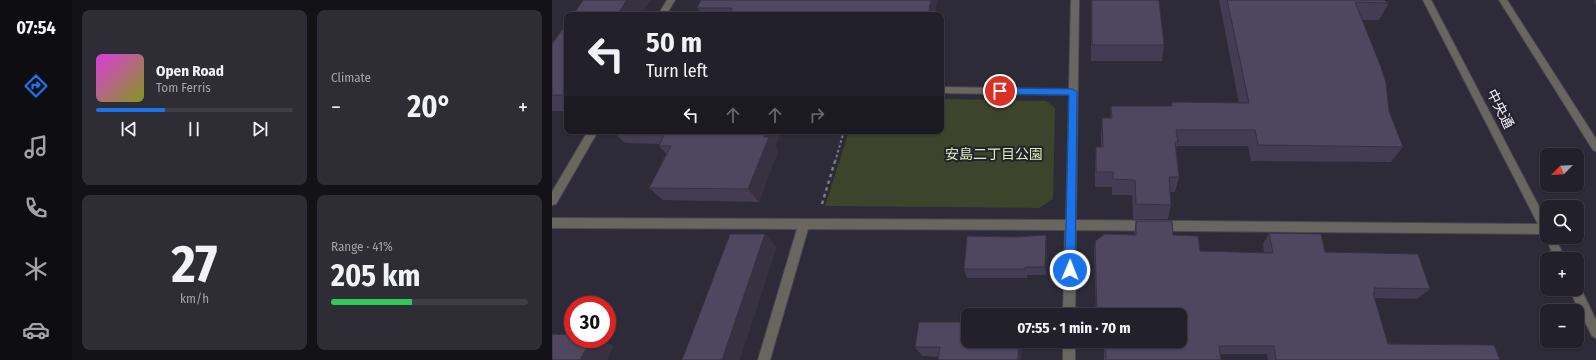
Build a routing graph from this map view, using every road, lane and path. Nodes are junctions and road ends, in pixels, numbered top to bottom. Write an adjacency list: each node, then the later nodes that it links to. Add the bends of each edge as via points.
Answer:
1 (671, 0): 5 (street)
2 (1075, 0): 7 (street)
3 (1427, 0): 12 (street, 中央通)
4 (1503, 0): 10 (street)
5 (664, 12)
6 (944, 90): 7 (street)
7 (1073, 92): 16 (street)
8 (591, 134): 11 (street)
9 (843, 134): 14 (path)
10 (1596, 147)
11 (552, 201)
12 (1540, 219)
13 (552, 223): 15 (street)
14 (816, 223): 15 (street); 16 (street)
15 (804, 224): 22 (street)
16 (1070, 224): 17 (street); 19 (street)
17 (1540, 233)
18 (1578, 296): 20 (street)
19 (1069, 308)
20 (1596, 332)
21 (1069, 348): 23 (street)
22 (764, 360)
23 (1069, 360)

